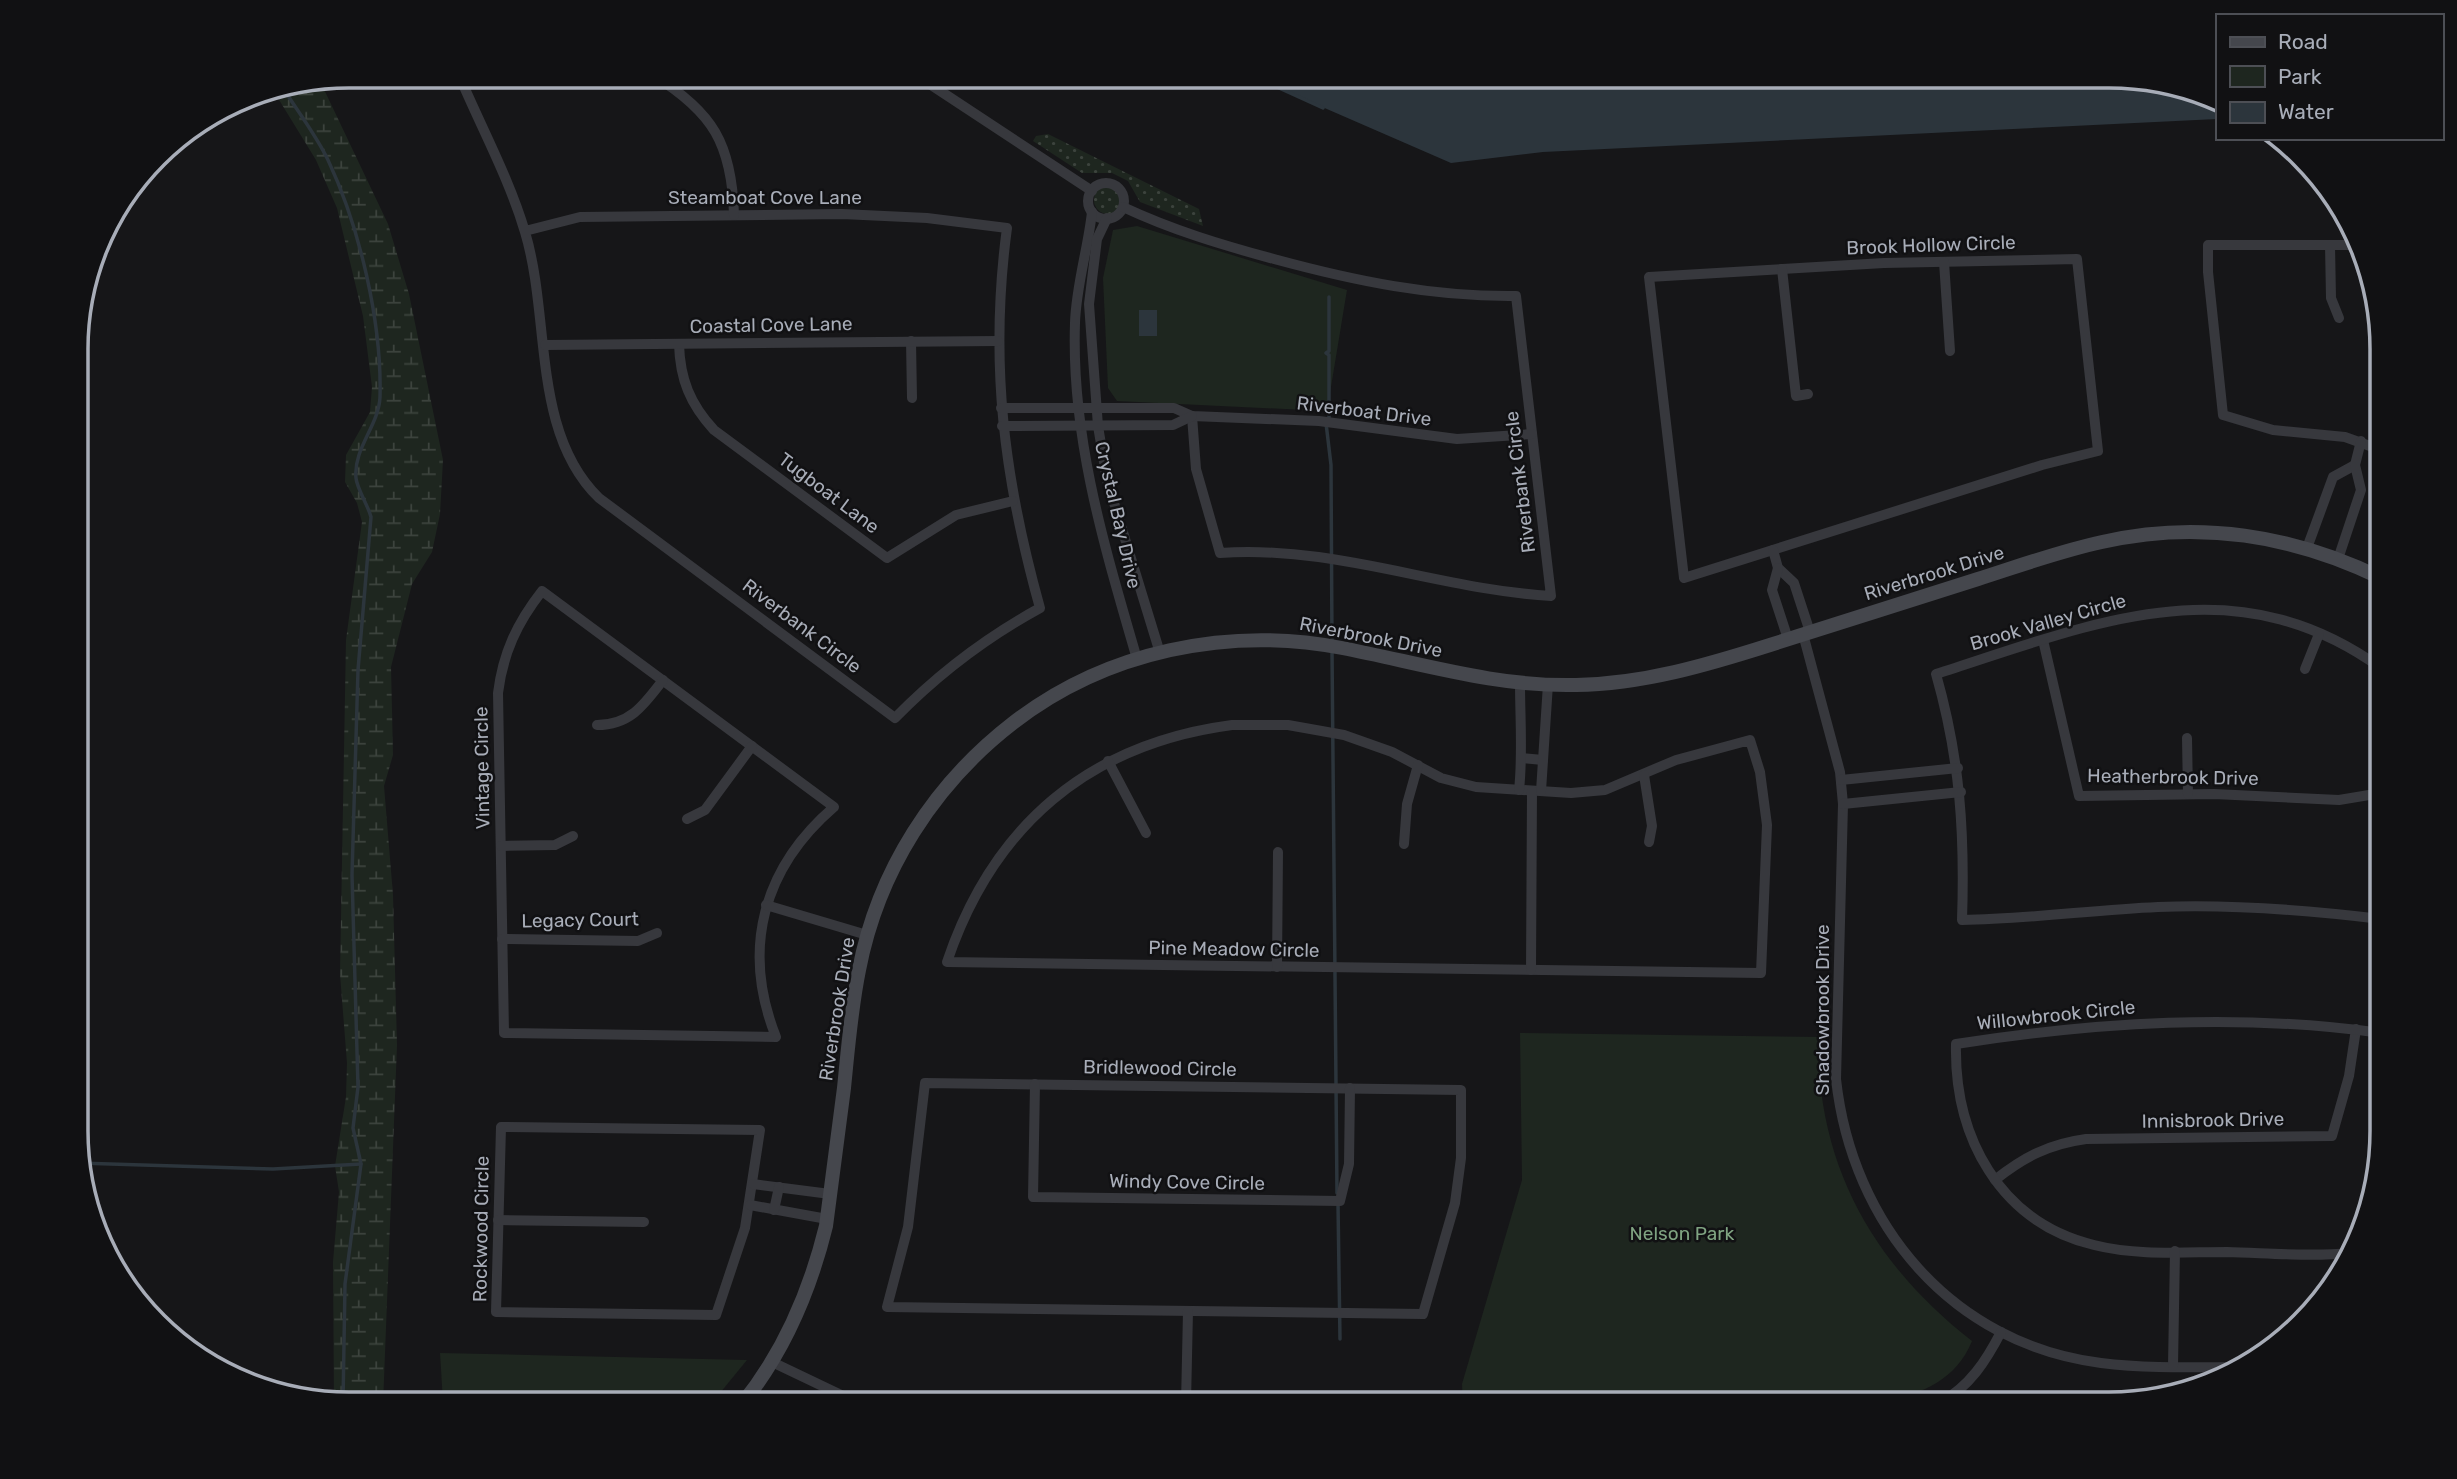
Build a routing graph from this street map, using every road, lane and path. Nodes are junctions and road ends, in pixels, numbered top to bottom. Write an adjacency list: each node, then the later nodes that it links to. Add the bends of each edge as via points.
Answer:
1 (464, 88): 10 (street, Riverbank Circle)
2 (672, 88): 7 (street, via 691,101 716,131 730,166)
3 (936, 88): 4 (street)
4 (1091, 191): 5 (street, via 1105,183 1116,186 1123,194); 6 (street)
5 (1123, 207): 8 (street); 30 (street, Riverbank Circle, via 1185,233 1338,277 1420,291 1516,296)
6 (1092, 212): 8 (street); 24 (street, Crystal Bay Drive, via 1075,322)
7 (734, 215): 9 (street, Steamboat Cove Lane, via 883,214); 10 (street, Steamboat Cove Lane, via 580,217)
8 (1107, 218): 25 (street, Crystal Bay Drive, via 1097,239 1089,304)
9 (1007, 228): 17 (street, Riverbank Circle)
10 (525, 231): 19 (street, Riverbank Circle)
11 (2330, 244): 12 (street); 15 (street, via 2331,298); 31 (street, via 2208,245 2223,415 2273,430)
12 (2348, 245)
13 (1944, 262): 14 (street, Brook Hollow Circle); 20 (street); 36 (street, Brook Hollow Circle, via 2077,259 2098,451)
14 (1782, 269): 21 (street, via 1796,396); 36 (street, Brook Hollow Circle, via 1649,277 1684,578)
15 (2339, 318)
16 (911, 341): 17 (street, Coastal Cove Lane); 18 (street, Coastal Cove Lane); 22 (street)
17 (998, 341): 23 (street, Riverbank Circle)
18 (679, 344): 19 (street, Coastal Cove Lane); 34 (street, Tugboat Lane, via 685,385 714,429 887,558 956,514)
19 (545, 345): 34 (street, Riverbank Circle, via 560,438 587,486 895,718 953,664 1040,608)
20 (1950, 351)
21 (1808, 394)
22 (912, 398)
23 (1000, 408): 24 (street); 27 (street, Riverbank Circle)
24 (1078, 408): 25 (street); 28 (street, Crystal Bay Drive)
25 (1097, 408): 26 (street, via 1174,408); 29 (street, Crystal Bay Drive)
26 (1192, 416): 29 (street, via 1173,425); 30 (street, Riverboat Drive, via 1318,421 1457,439); 30 (street, Riverbank Circle, via 1196,469 1220,553 1324,556 1486,589 1551,596)
27 (1002, 426): 28 (street); 34 (street, Riverbank Circle)
28 (1079, 426): 29 (street); 45 (street, Crystal Bay Drive, via 1101,536)
29 (1098, 426): 44 (street, Crystal Bay Drive, via 1107,480)
30 (1532, 434)
31 (2361, 441): 32 (street); 33 (street)
32 (2370, 445)
33 (2355, 465): 35 (street, via 2333,477); 37 (street, via 2361,491)
34 (1013, 501)
35 (2307, 548): 37 (street, Riverbrook Drive); 40 (street, Riverbrook Drive, via 2212,532 2131,536 2069,550)
36 (1773, 550): 38 (street)
37 (2338, 559): 39 (street, Riverbrook Drive)
38 (1778, 568): 40 (street, via 1794,583); 42 (street, via 1772,590)
39 (2370, 573)
40 (1806, 633): 42 (street, Riverbrook Drive); 60 (street, Shadowbrook Drive)
41 (2319, 634): 43 (street, Brook Valley Circle, via 2244,614 2175,610 2116,618); 46 (street, Brook Valley Circle); 47 (street)
42 (1788, 639): 50 (street, Riverbrook Drive, via 1653,677)
43 (2043, 640): 58 (street, Brook Valley Circle, via 1936,674); 64 (street, Heatherbrook Drive, via 2079,796)
44 (1160, 653): 45 (street, Riverbrook Drive); 49 (street, Riverbrook Drive, via 1222,642 1296,642)
45 (1136, 659): 77 (street, Riverbrook Drive, via 1046,700 963,767 910,838)
46 (2370, 662)
47 (2305, 670)
48 (663, 680): 51 (street, via 628,719); 53 (street, Vintage Circle); 72 (street, Vintage Circle, via 542,591 516,628 501,671)
49 (1520, 683): 50 (street, Riverbrook Drive); 54 (street)
50 (1548, 684): 55 (street)
51 (597, 725)
52 (2187, 738): 64 (street)
53 (752, 746): 67 (street, via 705,810); 74 (street, Vintage Circle, via 834,807 786,860)
54 (1522, 758): 55 (street); 61 (street)
55 (1543, 760): 62 (street)
56 (1108, 761): 57 (street, Pine Meadow Circle, via 1176,735 1260,724 1344,735); 68 (street); 79 (street, Pine Meadow Circle, via 1044,806 1002,852 969,904 947,962)
57 (1418, 765): 61 (street, Pine Meadow Circle, via 1457,783); 71 (street, via 1407,804)
58 (1958, 768): 60 (street); 63 (street, Brook Valley Circle)
59 (1644, 775): 62 (street, Pine Meadow Circle, via 1605,790); 70 (street, via 1653,825); 80 (street, Pine Meadow Circle, via 1676,760 1750,740 1760,772 1767,825 1761,973)
60 (1841, 780): 66 (street, Shadowbrook Drive)
61 (1519, 790): 62 (street, Pine Meadow Circle)
62 (1536, 791): 80 (street)
63 (1961, 792): 66 (street); 75 (street, Brook Valley Circle, via 1962,920 2206,906)
64 (2188, 794): 65 (street, Heatherbrook Drive, via 2339,800)
65 (2370, 795)
66 (1843, 804): 97 (street, Shadowbrook Drive, via 1836,1079 1845,1136 1865,1191 1893,1238 1947,1296)
67 (687, 819)
68 (1146, 833)
69 (573, 836): 72 (street, via 555,845)
70 (1649, 842)
71 (1404, 844)
72 (501, 846): 78 (street, Vintage Circle)
73 (1278, 852): 79 (street)
74 (766, 905): 77 (street); 78 (street, Vintage Circle, via 760,973 776,1037 504,1033)
75 (2370, 918)
76 (657, 933): 78 (street, Legacy Court, via 638,941)
77 (867, 934): 88 (street, Riverbrook Drive)
78 (502, 939)
79 (1277, 967): 80 (street, Pine Meadow Circle)
80 (1531, 970)
81 (2356, 1030): 82 (street, Willowbrook Circle); 85 (street, Innisbrook Drive, via 2332,1136 2086,1139 2031,1154); 85 (street, Willowbrook Circle, via 2241,1021 2148,1022 2056,1029 1956,1044 1955,1076 1964,1122)
82 (2370, 1032)
83 (1035, 1084): 84 (street, Bridlewood Circle); 84 (street, Windy Cove Circle, via 1033,1197 1159,1199 1340,1201 1349,1164); 96 (street, Bridlewood Circle, via 925,1083 908,1227 887,1307)
84 (1350, 1088): 96 (street, Bridlewood Circle, via 1461,1090 1461,1158 1455,1203 1423,1314)
85 (1995, 1180): 94 (street, Willowbrook Circle, via 2028,1213 2072,1238 2116,1249)
86 (753, 1184): 87 (street); 89 (street, Rockwood Circle); 92 (street, Rockwood Circle, via 760,1130 501,1127)
87 (779, 1186): 88 (street); 90 (street)
88 (830, 1194): 91 (street, Riverbrook Drive)
89 (750, 1205): 90 (street); 92 (street, Rockwood Circle, via 716,1315 496,1312)
90 (775, 1210): 91 (street)
91 (827, 1219): 98 (street, Riverbrook Drive, via 811,1282)
92 (498, 1220): 93 (street)
93 (644, 1222)
94 (2175, 1251): 95 (street, Willowbrook Circle); 99 (street)
95 (2339, 1253)
96 (1188, 1311): 103 (street)
97 (2001, 1332): 99 (street, Shadowbrook Drive, via 2102,1363); 104 (street, via 1979,1371)
98 (772, 1362): 101 (street, Riverbrook Drive); 102 (street)
99 (2173, 1366): 100 (street, Shadowbrook Drive)
100 (2220, 1367)
101 (751, 1392)
102 (835, 1392)
103 (1186, 1392)
104 (1953, 1392)

